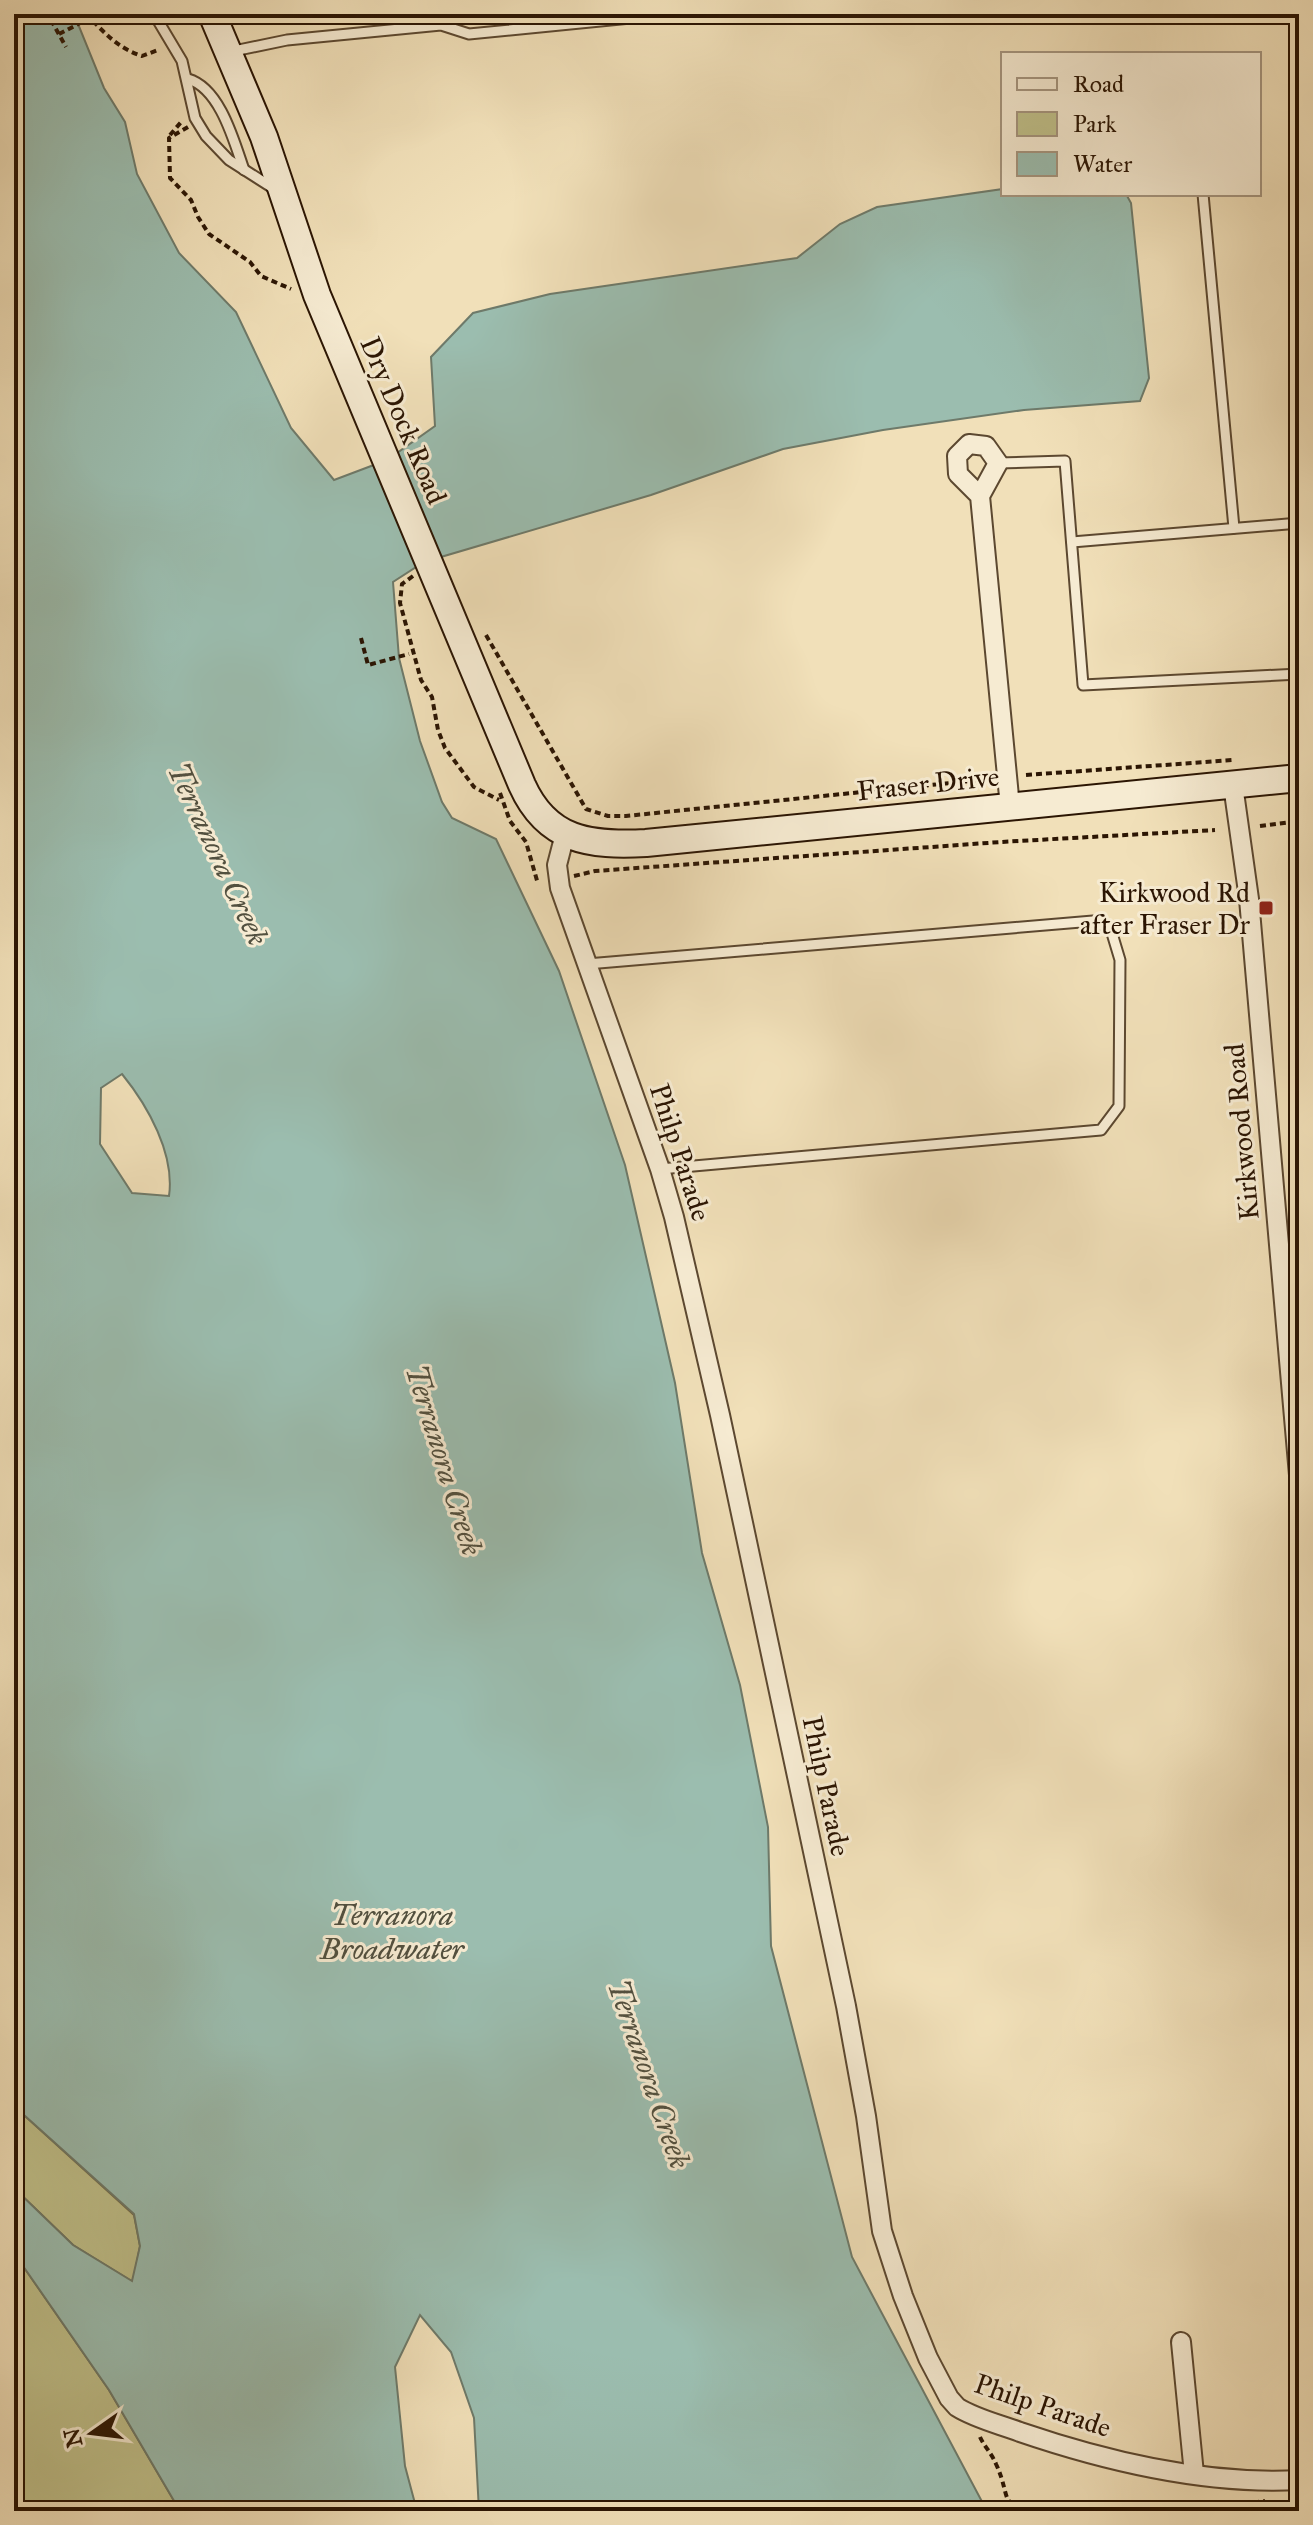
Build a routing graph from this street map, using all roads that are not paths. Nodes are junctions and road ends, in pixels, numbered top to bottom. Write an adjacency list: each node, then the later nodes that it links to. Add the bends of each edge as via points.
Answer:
1 (154, 14): 5 (lane)
2 (212, 14): 4 (street, Dry Dock Road)
3 (671, 14): 4 (lane, via 469,34 441,25 277,41)
4 (229, 52): 7 (street, Dry Dock Road)
5 (188, 79): 6 (lane, via 208,91); 6 (lane, via 198,124)
6 (244, 170): 7 (lane)
7 (282, 194): 18 (street, Dry Dock Road, via 317,295 526,795 541,816)
8 (1203, 196): 12 (lane)
9 (998, 463): 10 (street); 10 (street, via 986,446 969,444 957,456 958,474); 13 (lane, via 1065,461)
10 (980, 496): 17 (street)
11 (1299, 523): 12 (lane)
12 (1234, 528): 13 (lane)
13 (1072, 542): 14 (lane, via 1083,685)
14 (1299, 674)
15 (1236, 772): 16 (street, Fraser Drive); 17 (street, Fraser Drive); 21 (street, Kirkwood Road)
16 (1299, 778)
17 (1010, 807): 18 (street, Fraser Drive, via 646,843 590,842)
18 (565, 834): 19 (street, Philp Parade, via 557,877)
19 (587, 964): 20 (street, Philp Parade); 20 (lane, via 1093,921 1111,930 1120,960 1119,1106 1101,1130)
20 (660, 1169): 23 (street, Philp Parade, via 720,1415 846,2006 882,2231 928,2358 949,2398 969,2413 1094,2455)
21 (1299, 1475)
22 (1181, 2342): 23 (street)
23 (1194, 2474): 24 (street, Philp Parade)
24 (1299, 2480)

